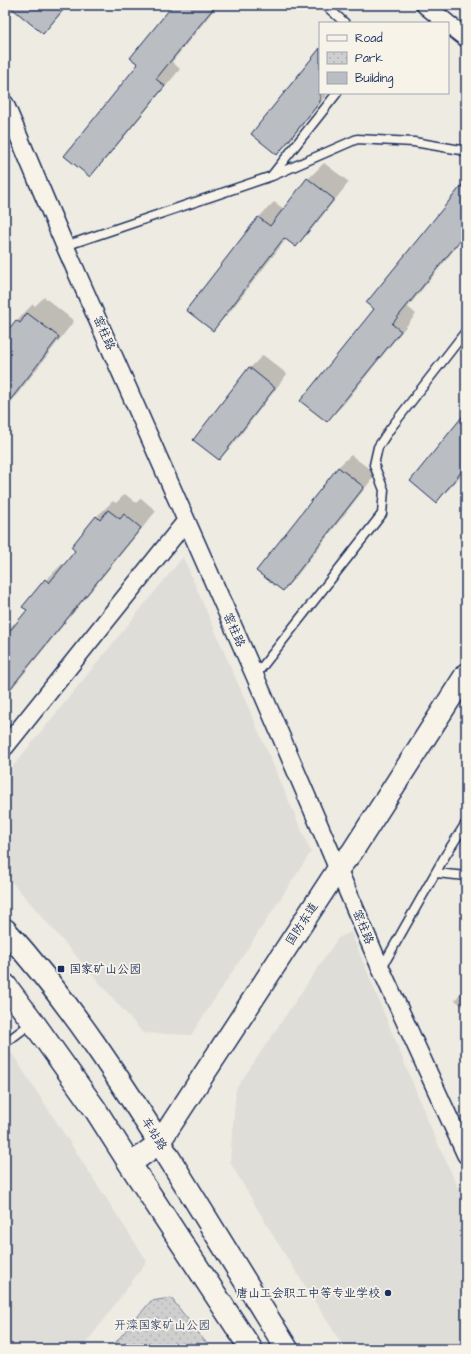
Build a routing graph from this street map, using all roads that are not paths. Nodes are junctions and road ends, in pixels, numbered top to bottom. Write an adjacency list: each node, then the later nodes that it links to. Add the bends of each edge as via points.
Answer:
1 (325, 5): 3 (lane)
2 (425, 5): 4 (street)
3 (344, 22)
4 (447, 22)
5 (449, 24): 6 (street)
6 (466, 38)
7 (336, 94): 10 (lane)
8 (5, 104): 11 (street, 窑柱路)
9 (466, 153): 10 (lane, via 414,142 357,139)
10 (272, 176): 11 (lane)
11 (65, 246): 13 (street, 窑柱路)
12 (466, 331): 15 (lane, via 378,446 374,465 384,490 382,514)
13 (186, 521): 15 (street, 窑柱路); 16 (street)
14 (466, 674): 18 (street, 国防东道, via 357,845)
15 (255, 676): 18 (street, 窑柱路)
16 (5, 747)
17 (466, 823): 19 (lane)
18 (338, 869): 22 (street, 窑柱路); 26 (street, 国防东道)
19 (436, 873): 20 (lane); 22 (lane)
20 (466, 876)
21 (5, 930): 26 (main road, 车站路, via 33,961 92,1041 124,1086)
22 (381, 969): 27 (street, 窑柱路)
23 (5, 985): 24 (main road)
24 (33, 1022): 25 (lane); 28 (main road, via 95,1109)
25 (5, 1044)
26 (159, 1143): 28 (street, 国防东道); 30 (main road, 车站路)
27 (466, 1155)
28 (130, 1164): 29 (main road)
29 (250, 1349)
30 (287, 1349)

